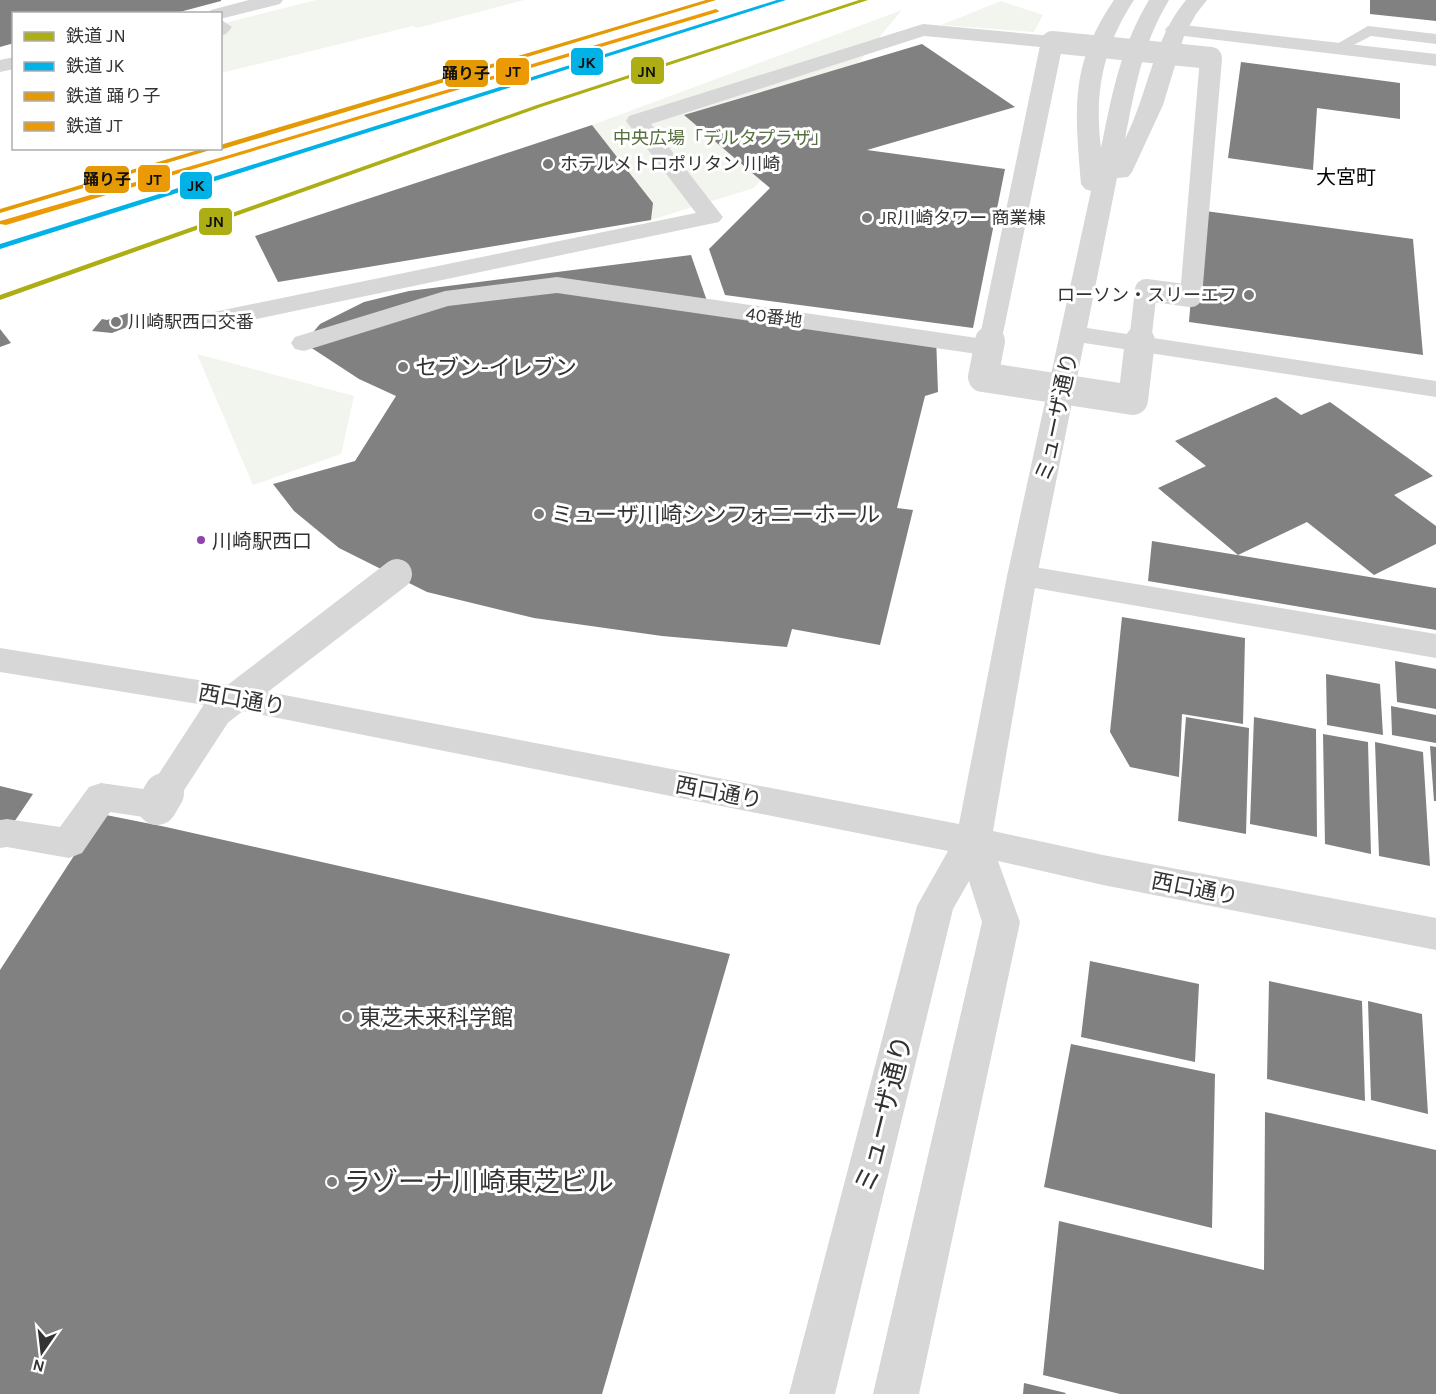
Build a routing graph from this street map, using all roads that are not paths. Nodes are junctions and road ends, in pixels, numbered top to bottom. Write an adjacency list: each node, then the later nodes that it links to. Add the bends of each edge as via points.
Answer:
1 (273, 0): 5 (street)
2 (1124, 0): 11 (street, via 1109,21 1096,56 1087,99)
3 (1159, 0): 11 (street, ミューザ通り, via 1130,62)
4 (1197, 0): 6 (street)
5 (222, 13)
6 (1175, 30): 9 (street); 11 (street, via 1151,106)
7 (1436, 39): 9 (lane, via 1368,31)
8 (1052, 42): 12 (street, via 923,30 637,121 711,217); 15 (street, bridge); 15 (street, bridge, via 1211,58 1191,296 1146,290 1133,400 983,377)
9 (1338, 48): 10 (street)
10 (1436, 60)
11 (1096, 222): 13 (street, ミューザ通り)
12 (204, 322)
13 (1074, 334): 16 (street); 18 (street, ミューザ通り)
14 (304, 343): 15 (street, 40番地, via 444,299 557,285)
15 (991, 348)
16 (1436, 389)
17 (397, 574): 21 (street, bridge, via 217,712 157,805 100,797 69,843)
18 (1022, 576): 19 (street); 22 (street, ミューザ通り)
19 (1436, 646)
20 (0, 660): 22 (street, 西口通り, via 248,700)
21 (0, 834)
22 (973, 841): 23 (street, 西口通り); 24 (street, ミューザ通り, via 935,906); 25 (street, ミューザ通り, via 1001,922)
23 (1436, 934)
24 (812, 1394)
25 (896, 1394)

